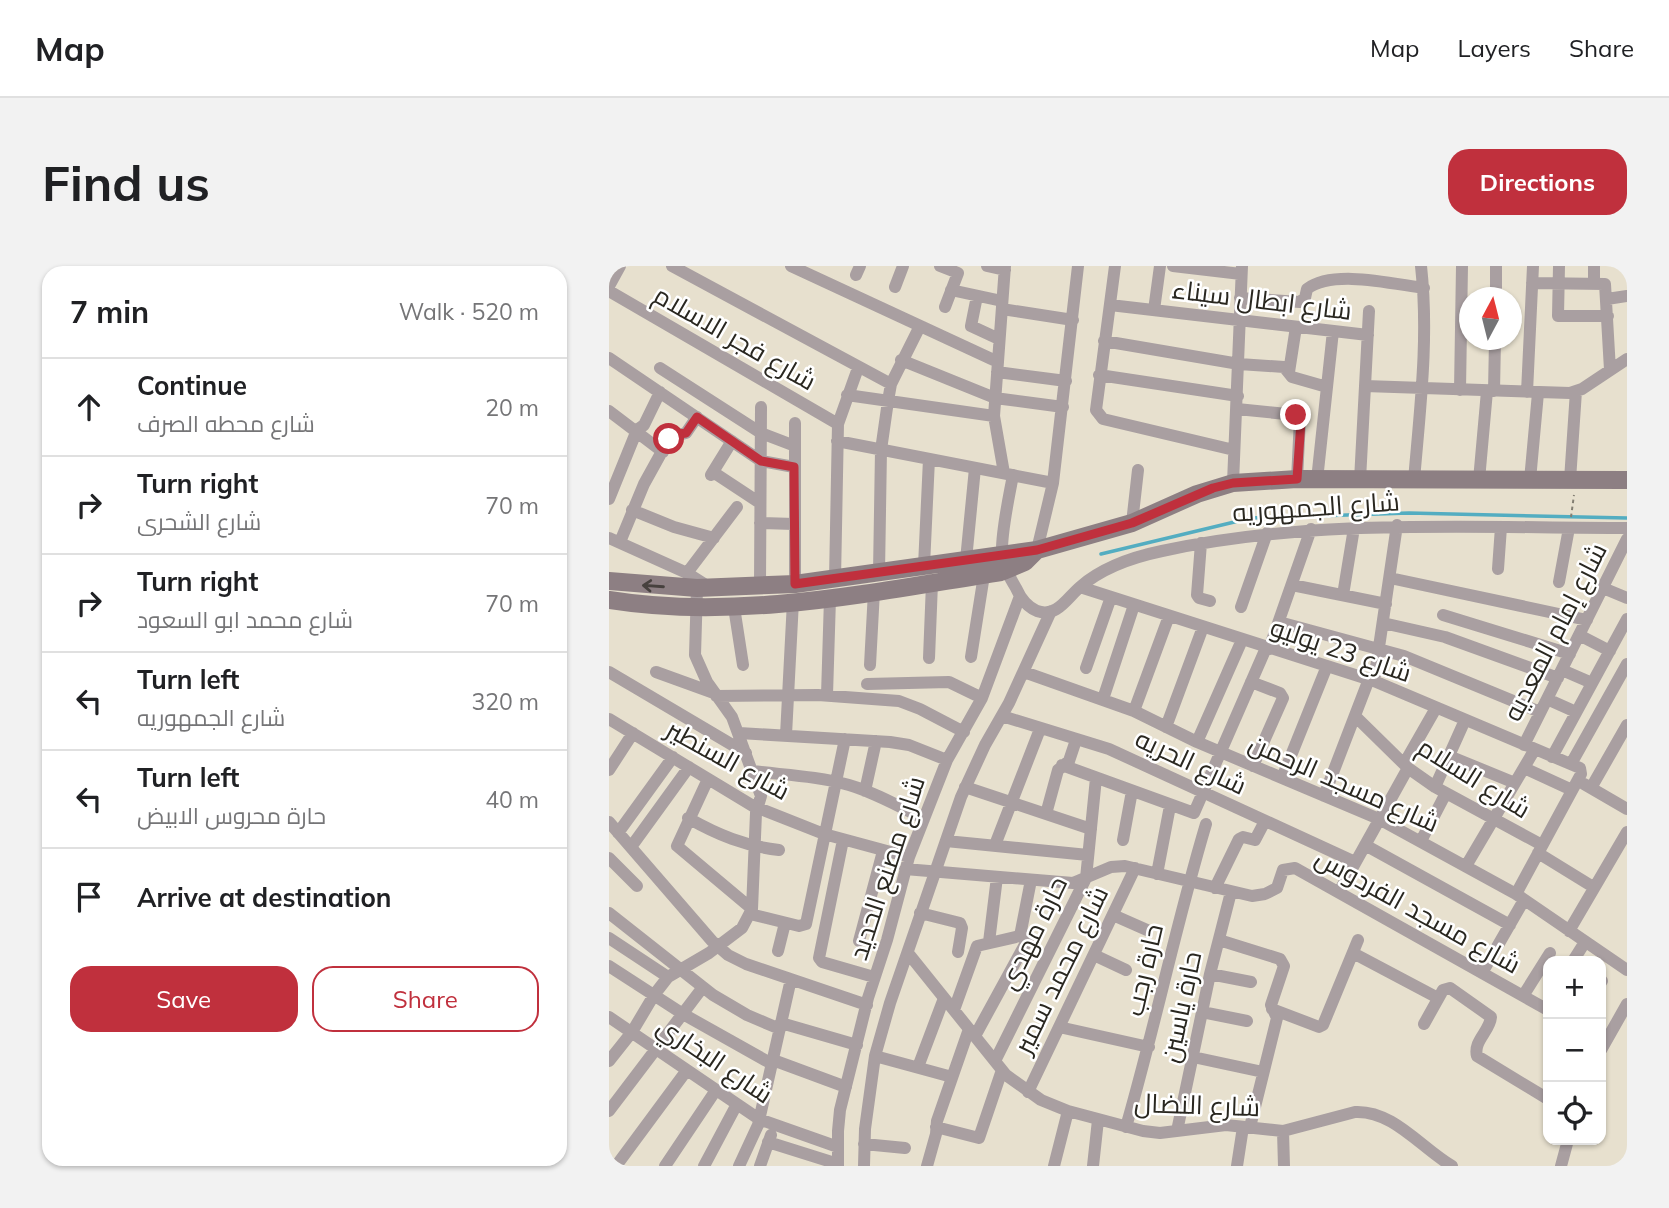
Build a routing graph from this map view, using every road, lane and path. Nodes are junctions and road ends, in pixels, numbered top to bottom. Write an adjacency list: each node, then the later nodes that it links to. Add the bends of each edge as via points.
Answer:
1 (620, 266): 27 (street)
2 (672, 266): 55 (street)
3 (791, 266): 42 (street)
4 (903, 266): 25 (street)
5 (940, 266): 20 (street)
6 (987, 266): 18 (street)
7 (1078, 266): 40 (street)
8 (1115, 266): 34 (street)
9 (1160, 266): 37 (street)
10 (1173, 266): 19 (street)
11 (1370, 266): 21 (street)
12 (1421, 266): 28 (street)
13 (1462, 266): 64 (street)
14 (1496, 266): 26 (street)
15 (1533, 266): 23 (street)
16 (1559, 266): 24 (street)
17 (1594, 266): 22 (street)
18 (1005, 268): 35 (street)
19 (1244, 268): 32 (street)
20 (959, 270): 29 (street)
21 (1372, 281): 28 (street); 32 (street, via 1313,284 1300,302)
22 (1594, 282): 24 (street); 33 (street, via 1605,284)
23 (1532, 283): 24 (street); 68 (street)
24 (1558, 283): 39 (street, via 1559,316)
25 (895, 287)
26 (1496, 287)
27 (609, 288): 79 (street, شارع فجر الاسلام)
28 (1424, 288): 63 (street)
29 (951, 290): 30 (street); 36 (street)
30 (977, 296): 35 (street); 46 (street, via 971,327)
31 (1627, 296): 33 (street)
32 (1240, 298): 41 (street)
33 (1608, 299): 39 (street)
34 (1109, 304): 37 (street, شارع ابطال سيناء); 47 (street)
35 (1002, 305): 40 (street); 46 (street)
36 (945, 306)
37 (1154, 310): 41 (street, شارع ابطال سيناء)
38 (1369, 311): 45 (street)
39 (1608, 316): 56 (street)
40 (1073, 320): 59 (street)
41 (1238, 320): 43 (street, شارع ابطال سيناء); 52 (street)
42 (920, 326): 51 (street); 53 (street)
43 (1296, 327): 44 (street, شارع ابطال سيناء); 57 (street)
44 (1333, 331): 45 (street, شارع ابطال سيناء); 62 (street)
45 (1368, 335): 61 (street)
46 (999, 339): 53 (street)
47 (1104, 341): 52 (street); 58 (street)
48 (1494, 350): 65 (street)
49 (609, 358): 67 (street)
50 (1627, 359): 56 (street)
51 (901, 360): 60 (street); 70 (street)
52 (1239, 364): 57 (street); 72 (street)
53 (997, 367): 59 (street); 70 (street)
54 (660, 368): 81 (street)
55 (858, 368): 60 (street); 69 (street)
56 (1610, 370): 66 (street)
57 (1289, 372): 62 (street, via 1294,378)
58 (1099, 375): 72 (street); 86 (street, via 1095,406 1103,419)
59 (1066, 381): 74 (street)
60 (891, 384): 71 (street)
61 (1365, 386): 63 (street); 96 (street)
62 (1327, 387): 95 (street)
63 (1422, 388): 64 (street); 97 (street)
64 (1460, 390): 65 (street)
65 (1491, 391): 68 (street); 98 (street)
66 (1576, 391): 68 (street); 103 (street)
67 (660, 392): 77 (street); 80 (street)
68 (1532, 393): 99 (street)
69 (847, 395): 71 (street); 79 (street)
70 (995, 398): 74 (street); 76 (street)
71 (888, 401): 76 (street); 85 (street)
72 (1237, 403): 86 (street); 94 (street, via 1299,417)
73 (761, 407): 81 (street)
74 (1063, 407): 101 (street)
75 (609, 412): 80 (street)
76 (994, 416): 93 (street)
77 (697, 417): 82 (street); 87 (street, via 686,433 670,438)
78 (795, 423): 84 (street)
79 (838, 424): 83 (street)
80 (637, 430): 87 (street); 104 (street)
81 (761, 433): 84 (street); 89 (street)
82 (732, 441): 89 (street); 105 (street, via 712,474)
83 (837, 441): 85 (street); 130 (street)
84 (795, 446): 90 (street)
85 (881, 450): 88 (street); 127 (street)
86 (1234, 450): 102 (street)
87 (663, 452): 107 (street)
88 (929, 459): 91 (street); 125 (street)
89 (761, 461): 90 (street); 105 (street)
90 (794, 467): 110 (street)
91 (975, 468): 93 (street); 123 (street)
92 (1138, 470): 109 (street)
93 (1008, 474): 101 (street); 124 (street)
94 (1297, 479): 95 (main road, شارع الجمهوريه); 102 (main road, شارع الجمهوريه)
95 (1317, 480): 96 (main road, شارع الجمهوريه)
96 (1360, 480): 97 (main road, شارع الجمهوريه)
97 (1415, 480): 98 (main road, شارع الجمهوريه)
98 (1479, 480): 99 (main road, شارع الجمهوريه)
99 (1530, 480): 103 (main road, شارع الجمهوريه)
100 (1627, 481): 103 (main road, شارع الجمهوريه)
101 (1053, 483): 122 (street)
102 (1233, 483): 109 (main road, شارع الجمهوريه)
103 (1572, 485): 111 (path)
104 (609, 499)
105 (760, 503): 108 (street)
106 (737, 507): 118 (street)
107 (632, 510): 118 (street); 120 (street)
108 (760, 523): 110 (street); 136 (street)
109 (1132, 523): 122 (main road, شارع الجمهوريه)
110 (794, 524): 140 (street)
111 (1570, 524): 113 (street, شارع الجمهوريه); 115 (street, شارع الجمهوريه); 132 (street)
112 (1397, 526): 113 (street, شارع الجمهوريه); 114 (street, شارع الجمهوريه); 129 (street)
113 (1501, 527): 126 (street)
114 (1354, 528): 116 (street, شارع الجمهوريه); 141 (street)
115 (1627, 528)
116 (1311, 529): 117 (street, شارع الجمهوريه); 135 (street)
117 (1267, 533): 121 (street, شارع الجمهوريه); 152 (street)
118 (713, 538): 133 (street)
119 (1627, 539): 138 (street, شارع إمام المعديه)
120 (615, 540): 133 (street)
121 (1201, 543): 137 (street, شارع الجمهوريه, via 1117,564); 147 (street, via 1197,595)
122 (1037, 550): 124 (main road, شارع الجمهوريه)
123 (966, 560): 124 (main road, شارع الجمهوريه); 125 (main road, شارع الجمهوريه)
124 (1004, 563): 128 (main road, شارع الجمهوريه); 142 (street)
125 (924, 566): 127 (main road, شارع الجمهوريه)
126 (1498, 569)
127 (879, 573): 130 (main road, شارع الجمهوريه)
128 (984, 575): 134 (main road, شارع الجمهوريه); 167 (street)
129 (1389, 578): 148 (street); 157 (street)
130 (835, 580): 140 (main road, شارع الجمهوريه)
131 (609, 581): 133 (main road, شارع الجمهوريه, one-way to 131)
132 (1559, 582)
133 (698, 583): 136 (main road, شارع الجمهوريه); 150 (street)
134 (932, 583): 139 (main road, شارع الجمهوريه); 168 (street)
135 (1292, 585): 141 (street); 158 (street)
136 (759, 586): 140 (main road, شارع الجمهوريه)
137 (1080, 587): 143 (street, شارع 23 يوليو); 153 (street, شارع الجمهوريه, via 1062,607)
138 (1603, 588): 145 (street); 157 (street, شارع إمام المعديه)
139 (874, 591): 144 (main road, شارع الجمهوريه); 171 (street)
140 (794, 593): 144 (main road, شارع الجمهوريه); 151 (main road, شارع الجمهوريه); 183 (street)
141 (1343, 595): 148 (street)
142 (1020, 596): 153 (street, via 1036,611); 185 (street, شارع مصنع الحديد)
143 (1111, 597): 149 (street, شارع 23 يوليو); 173 (street)
144 (830, 598): 184 (street)
145 (1627, 598)
146 (609, 600): 150 (main road, شارع الجمهوريه)
147 (1210, 601)
148 (1386, 604): 159 (street)
149 (1134, 605): 155 (street, شارع 23 يوليو); 186 (street)
150 (695, 606): 151 (main road, شارع الجمهوريه); 182 (street, via 695,654)
151 (734, 607): 170 (street)
152 (1241, 607)
153 (1051, 611): 176 (street)
154 (1443, 615): 166 (street)
155 (1169, 616): 160 (street, شارع 23 يوليو); 189 (street)
156 (1627, 619): 165 (street)
157 (1587, 620): 161 (street, شارع إمام المعديه)
158 (1279, 622): 163 (street); 164 (street)
159 (1383, 623): 164 (street); 177 (street, via 1445,637)
160 (1203, 627): 162 (street, شارع 23 يوليو); 197 (street)
161 (1579, 635): 165 (street); 166 (street, شارع إمام المعديه)
162 (1242, 640): 163 (street, شارع 23 يوليو); 206 (street)
163 (1268, 648): 172 (street, شارع 23 يوليو); 179 (street)
164 (1379, 649): 178 (street); 190 (street)
165 (1610, 651): 180 (street)
166 (1570, 654): 177 (street, شارع إمام المعديه)
167 (971, 657)
168 (929, 659)
169 (1627, 664): 222 (street)
170 (743, 665)
171 (870, 665)
172 (1327, 666): 178 (street, شارع 23 يوليو); 224 (street)
173 (1086, 668)
174 (609, 672): 210 (street)
175 (656, 672): 182 (street)
176 (1024, 672): 186 (street, شارع مسجد الرحمن); 192 (street)
177 (1560, 674): 180 (street); 187 (street, شارع إمام المعديه)
178 (1372, 680): 188 (street, شارع 23 يوليو); 193 (street)
179 (1251, 682): 209 (street); 216 (street, via 1283,698)
180 (1592, 683): 191 (street)
181 (867, 684): 185 (street, via 949,682)
182 (715, 694): 183 (street); 201 (street)
183 (788, 695): 184 (street); 202 (street)
184 (827, 695): 199 (street, via 899,701)
185 (982, 698): 199 (street, شارع مصنع الحديد)
186 (1103, 699): 189 (street, شارع مسجد الرحمن)
187 (1547, 699): 190 (street, شارع إمام المعديه); 191 (street)
188 (1436, 708): 195 (street, شارع 23 يوليو); 217 (street)
189 (1134, 711): 197 (street, شارع مسجد الرحمن)
190 (1540, 712): 208 (street, شارع إمام المعديه)
191 (1576, 712): 213 (street)
192 (1002, 716): 198 (street, شارع الحريه); 228 (street)
193 (1355, 716): 217 (street, شارع السلام); 234 (street)
194 (609, 719): 200 (street, شارع السنطير)
195 (1465, 720): 208 (street, شارع 23 يوليو); 211 (street)
196 (1627, 725): 207 (street)
197 (1166, 727): 206 (street, شارع مسجد الرحمن)
198 (1040, 729): 204 (street, شارع الحريه); 235 (street)
199 (964, 732): 214 (street, شارع مصنع الحديد)
200 (632, 733): 212 (street, شارع السنطير); 220 (street)
201 (739, 733): 202 (street); 210 (street)
202 (786, 735): 203 (street)
203 (845, 739): 205 (street); 226 (street)
204 (1076, 740): 215 (street, via 1068,763); 233 (street, شارع الحريه, via 1109,749)
205 (876, 741): 214 (street, via 909,746); 231 (street)
206 (1197, 742): 209 (street, شارع مسجد الرحمن)
207 (1623, 743): 229 (street)
208 (1529, 747): 213 (street, شارع 23 يوليو); 219 (street, شارع إمام المعديه)
209 (1221, 752): 216 (street, شارع مسجد الرحمن); 233 (street)
210 (746, 753): 221 (street)
211 (1449, 756): 227 (street); 230 (street)
212 (673, 757): 218 (street, شارع السنطير); 249 (street)
213 (1552, 757): 222 (street, شارع 23 يوليو)
214 (947, 760): 241 (street, شارع مصنع الحديد)
215 (1062, 765): 223 (street); 239 (street)
216 (1252, 765): 224 (street, شارع مسجد الرحمن)
217 (1406, 766): 230 (street, شارع السلام); 243 (street)
218 (689, 767): 225 (street, شارع السنطير); 258 (street)
219 (1524, 768): 222 (street); 227 (street, شارع إمام المعديه)
220 (609, 770)
221 (752, 771): 226 (street); 237 (street, via 761,796)
222 (1575, 776): 229 (street); 259 (street)
223 (1095, 778): 232 (street); 247 (street, حارة مهدي)
224 (1282, 778): 234 (street, شارع مسجد الرحمن)
225 (708, 779): 237 (street, شارع السنطير); 240 (street)
226 (835, 782): 231 (street); 250 (street)
227 (1515, 783): 242 (street, شارع إمام المعديه)
228 (965, 787): 235 (street); 253 (street)
229 (1591, 788): 238 (street)
230 (1440, 790): 242 (street, شارع السلام); 254 (street)
231 (865, 791): 241 (street)
232 (1132, 791): 236 (street); 252 (street)
233 (1203, 793): 236 (street, via 1194,813); 244 (street, شارع الحريه)
234 (1324, 796): 243 (street, شارع مسجد الرحمن)
235 (1011, 802): 239 (street); 255 (street)
236 (1170, 806): 269 (street)
237 (757, 807): 250 (street, شارع السنطير); 257 (street)
238 (1627, 809)
239 (1046, 814): 247 (street)
240 (688, 818): 257 (street, via 720,836); 280 (street, via 677,847)
241 (924, 819): 265 (street, شارع مصنع الحديد)
242 (1494, 819): 259 (street, شارع السلام); 266 (street, شارع إمام المعديه)
243 (1379, 820): 254 (street, شارع مسجد الرحمن); 256 (street)
244 (1265, 821): 264 (street, شارع الحريه); 276 (street, via 1255,840 1239,839)
245 (609, 822): 249 (street)
246 (1206, 824): 273 (street, حارة رجب)
247 (1091, 829): 262 (street, حارة مهدي)
248 (1627, 832): 287 (street)
249 (618, 833): 258 (street)
250 (824, 834): 251 (street, شارع السنطير); 284 (street, via 804,925)
251 (843, 840): 261 (street, شارع السنطير); 308 (street, via 819,958)
252 (1123, 840)
253 (946, 841): 255 (street); 268 (street)
254 (1421, 841): 266 (street, شارع مسجد الرحمن)
255 (995, 845): 262 (street)
256 (1365, 845): 264 (street); 285 (street)
257 (756, 847): 260 (street); 280 (street)
258 (631, 848): 294 (street)
259 (1540, 849): 274 (street, شارع السلام); 279 (street)
260 (779, 850)
261 (883, 851): 265 (street, شارع السنطير); 291 (street)
262 (1088, 855): 271 (street, حارة مهدي)
263 (609, 858): 275 (street)
264 (1355, 862): 278 (street)
265 (907, 863): 268 (street, شارع مسجد الفردوس); 308 (street, شارع مصنع الحديد)
266 (1466, 866): 279 (street, شارع مسجد الرحمن)
267 (1135, 868): 269 (street, شارع مسجد الفردوس); 271 (street, شارع مسجد الفردوس, via 1111,867); 283 (street, شارع محمد سمير)
268 (935, 872): 270 (street, شارع مسجد الفردوس); 282 (street)
269 (1157, 874): 273 (street, شارع مسجد الفردوس)
270 (997, 877): 272 (street, شارع مسجد الفردوس); 292 (street)
271 (1086, 878): 272 (street, شارع مسجد الفردوس, via 1073,883); 338 (street, حارة مهدي)
272 (1031, 880): 292 (street, via 1020,936)
273 (1188, 881): 276 (street, شارع مسجد الفردوس); 332 (street, حارة رجب)
274 (1590, 885)
275 (637, 886)
276 (1215, 888): 277 (street, شارع مسجد الفردوس)
277 (1231, 892): 278 (street, شارع مسجد الفردوس, via 1265,894 1277,888 1283,870 1295,868); 290 (street, حارة ياسين)
278 (1339, 892): 305 (street, شارع مسجد الفردوس)
279 (1520, 897): 285 (street); 287 (street, شارع مسجد الرحمن)
280 (751, 912): 284 (street); 294 (street, via 742,928)
281 (609, 913): 302 (street)
282 (920, 913): 296 (street, via 960,923); 297 (street)
283 (1113, 915): 286 (street); 299 (street, شارع محمد سمير)
284 (785, 923): 295 (street)
285 (1510, 925): 305 (street)
286 (1147, 930)
287 (1569, 931): 293 (street, شارع مسجد الرحمن)
288 (609, 938): 307 (street)
289 (1028, 939): 329 (street)
290 (1219, 940): 306 (street, حارة ياسين); 319 (street, via 1282,961)
291 (859, 941)
292 (989, 942): 320 (street, via 977,946)
293 (1585, 942): 300 (street); 304 (street, شارع مسجد الرحمن)
294 (719, 947): 302 (street); 309 (street, via 746,964)
295 (778, 951)
296 (958, 952)
297 (908, 953): 314 (street, شارع النضال); 334 (street)
298 (1550, 953): 313 (street)
299 (1094, 955): 303 (street); 327 (street, شارع محمد سمير)
300 (1576, 956)
301 (609, 967): 312 (street)
302 (680, 968): 307 (street); 311 (street)
303 (1126, 970)
304 (1627, 970)
305 (1482, 973): 313 (street, شارع مسجد الفردوس)
306 (1210, 974): 310 (street); 321 (street, حارة ياسين)
307 (668, 977): 312 (street)
308 (874, 977): 316 (street, شارع مصنع الحديد)
309 (791, 979): 316 (street); 326 (street)
310 (1251, 982)
311 (703, 987): 322 (street); 326 (street, via 747,1015)
312 (654, 995): 322 (street); 328 (street)
313 (1523, 996): 317 (street, شارع مسجد الفردوس)
314 (944, 998): 320 (street, شارع النضال); 339 (street)
315 (1438, 999): 319 (street, via 1355,946 1323,1025); 325 (street); 346 (street, via 1450,988 1490,1015 1477,1056)
316 (867, 1004): 331 (street, شارع مصنع الحديد)
317 (1543, 1004)
318 (1627, 1004): 330 (street)
319 (1271, 1009): 341 (street, via 1277,1018)
320 (954, 1010): 329 (street, شارع النضال)
321 (1202, 1012): 324 (street); 335 (street, حارة ياسين)
322 (683, 1014): 333 (street); 337 (street)
323 (609, 1017): 328 (street, شارع البخاري)
324 (1247, 1021)
325 (1424, 1024)
326 (780, 1026): 331 (street); 337 (street)
327 (1059, 1027): 332 (street); 345 (street, شارع محمد سمير)
328 (632, 1032): 333 (street, شارع البخاري); 336 (street)
329 (972, 1033): 338 (street, شارع النضال); 342 (street)
330 (1606, 1038)
331 (857, 1045): 343 (street, شارع مصنع الحديد)
332 (1149, 1047): 354 (street, حارة رجب)
333 (656, 1049): 340 (street, شارع البخاري); 348 (street)
334 (875, 1056): 339 (street); 359 (street)
335 (1193, 1056): 341 (street); 356 (street, حارة ياسين)
336 (609, 1061)
337 (772, 1062): 343 (street); 350 (street)
338 (998, 1065): 345 (street, شارع النضال); 353 (street, حارة مهدي, via 981,1137)
339 (918, 1067): 342 (street)
340 (688, 1070): 344 (street, شارع البخاري); 364 (street)
341 (1263, 1072): 355 (street)
342 (952, 1077): 353 (street)
343 (846, 1087): 361 (street, شارع مصنع الحديد)
344 (716, 1090): 347 (street, شارع البخاري); 365 (street)
345 (1028, 1092): 349 (street, شارع النضال)
346 (1543, 1096)
347 (737, 1104): 350 (street, شارع البخاري); 366 (street)
348 (609, 1111)
349 (1068, 1111): 351 (street, شارع النضال); 371 (street)
350 (759, 1119): 352 (street, شارع البخاري); 367 (street)
351 (1098, 1120): 354 (street, شارع النضال); 372 (street)
352 (775, 1125): 358 (street); 361 (street, شارع البخاري)
353 (936, 1127): 370 (street)
354 (1126, 1127): 356 (street, شارع النضال)
355 (1246, 1127): 356 (street, شارع النضال, via 1202,1126); 357 (street, شارع النضال); 373 (street)
356 (1177, 1131)
357 (1283, 1131): 374 (street); 375 (street, شارع النضال, via 1367,1111 1388,1119)
358 (768, 1142): 363 (street); 368 (street)
359 (864, 1144): 362 (street); 369 (street)
360 (1567, 1145): 376 (street)
361 (838, 1147): 363 (street, شارع مصنع الحديد)
362 (905, 1148)
363 (838, 1165)
364 (616, 1166)
365 (664, 1166)
366 (704, 1166)
367 (739, 1166)
368 (760, 1166)
369 (865, 1166)
370 (927, 1166)
371 (1053, 1166)
372 (1093, 1166)
373 (1237, 1166)
374 (1284, 1166)
375 (1452, 1166)
376 (1561, 1166)

